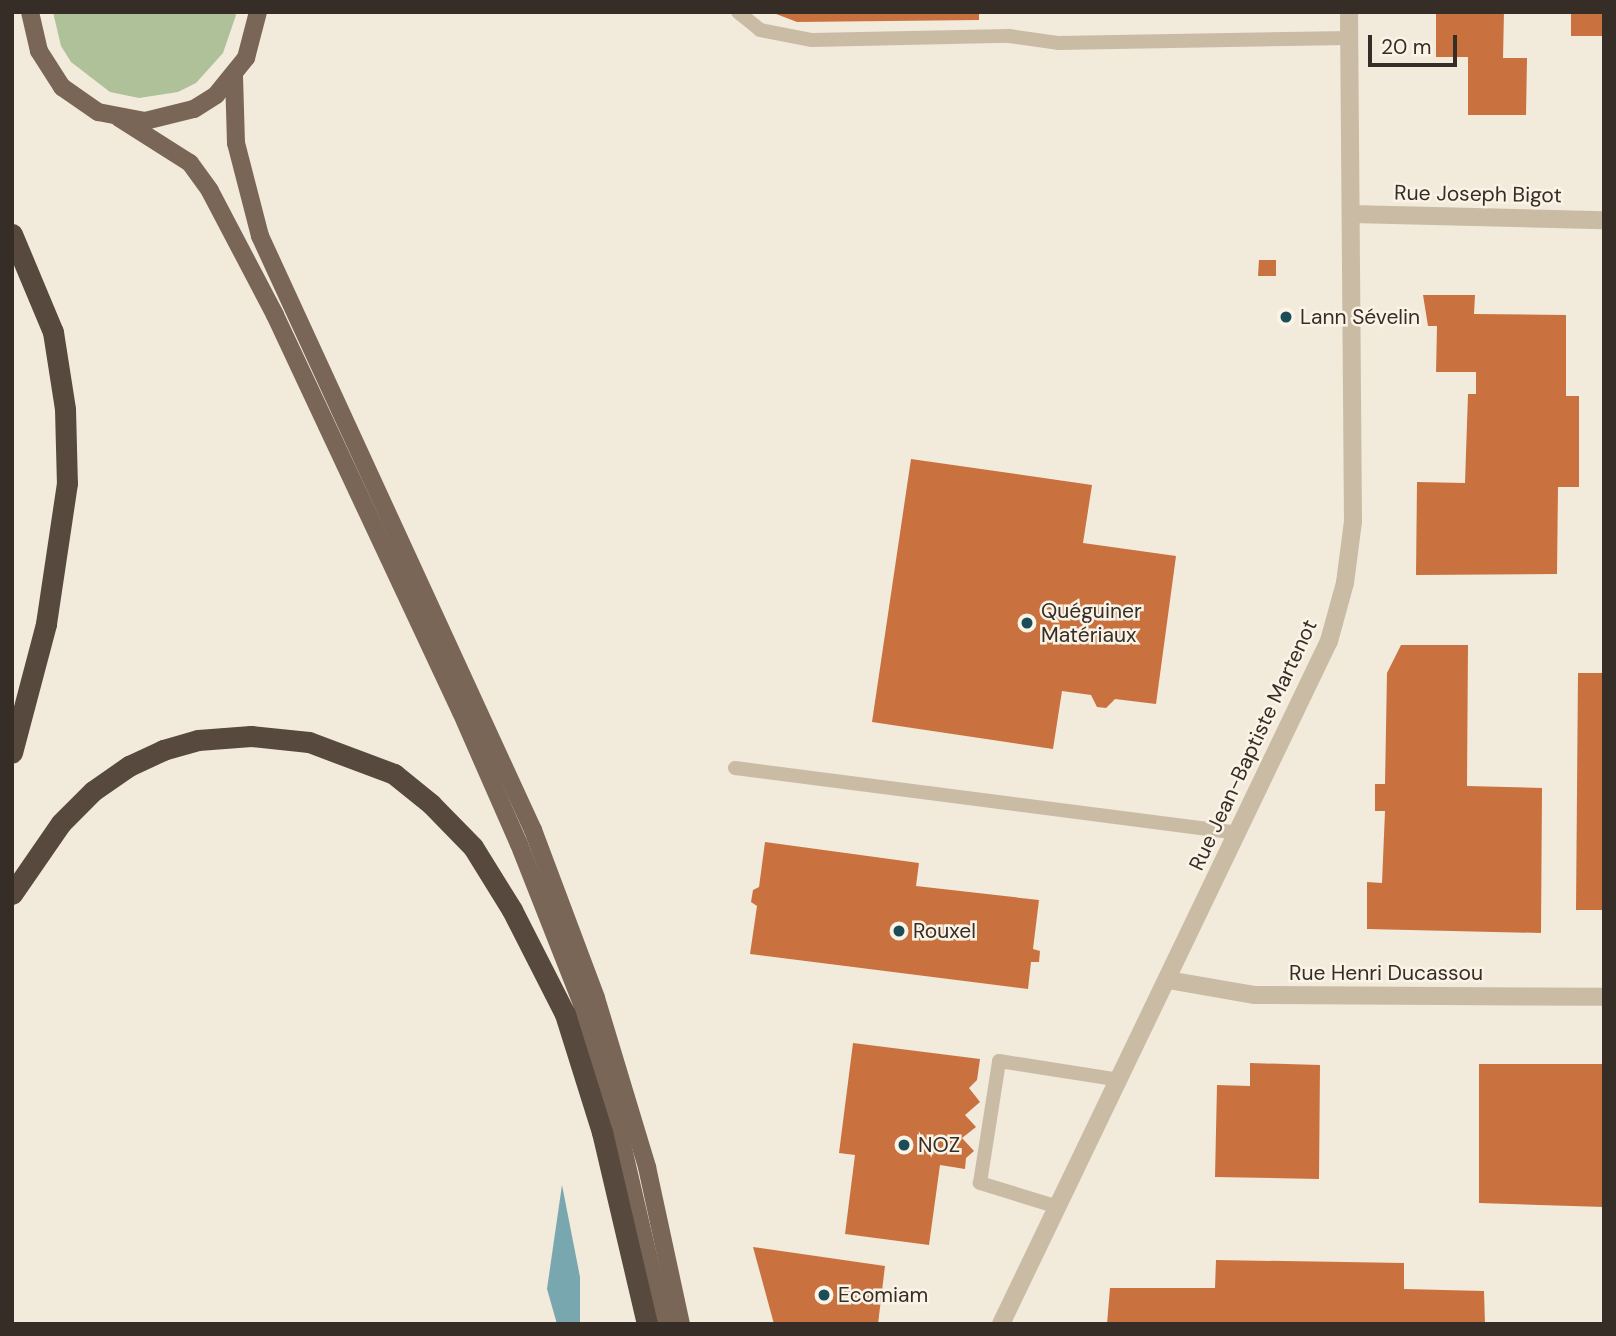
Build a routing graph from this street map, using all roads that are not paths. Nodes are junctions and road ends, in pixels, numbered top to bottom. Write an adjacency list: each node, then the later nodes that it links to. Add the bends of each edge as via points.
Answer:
1 (30, 12): 7 (main road, via 38,51 62,87 98,111)
2 (258, 12): 6 (main road, via 254,38)
3 (738, 12): 5 (lane, via 760,30 812,40 1009,36 1071,43)
4 (1349, 12): 5 (street, Rue Jean-Baptiste Martenot)
5 (1349, 38): 8 (street, Rue Jean-Baptiste Martenot)
6 (234, 76): 7 (main road, via 194,109 145,121); 21 (main road, via 236,143 260,236 533,830 596,998 647,1167)
7 (119, 118): 20 (main road, via 190,163 210,191 275,315 461,712 582,1004 619,1131)
8 (1351, 214): 9 (street, Rue Joseph Bigot); 13 (street, Rue Jean-Baptiste Martenot, via 1353,521 1345,583 1329,641)
9 (1604, 220)
10 (12, 234): 11 (highway, via 53,332 65,409 67,483 46,624)
11 (12, 753)
12 (735, 768): 13 (lane)
13 (1239, 833): 15 (street, Rue Jean-Baptiste Martenot)
14 (12, 894): 19 (highway, via 61,823 93,792 129,766 163,750 198,740 251,736 309,742 394,774 473,847 512,910 565,1014 602,1132)
15 (1168, 981): 16 (street, Rue Henri Ducassou, via 1254,995); 17 (street, Rue Jean-Baptiste Martenot)
16 (1604, 997)
17 (1120, 1080): 18 (street, Rue Jean-Baptiste Martenot); 18 (lane, via 999,1061 980,1183)
18 (1058, 1207): 22 (street, Rue Jean-Baptiste Martenot)
19 (647, 1324)
20 (664, 1324)
21 (681, 1324)
22 (1001, 1324)

